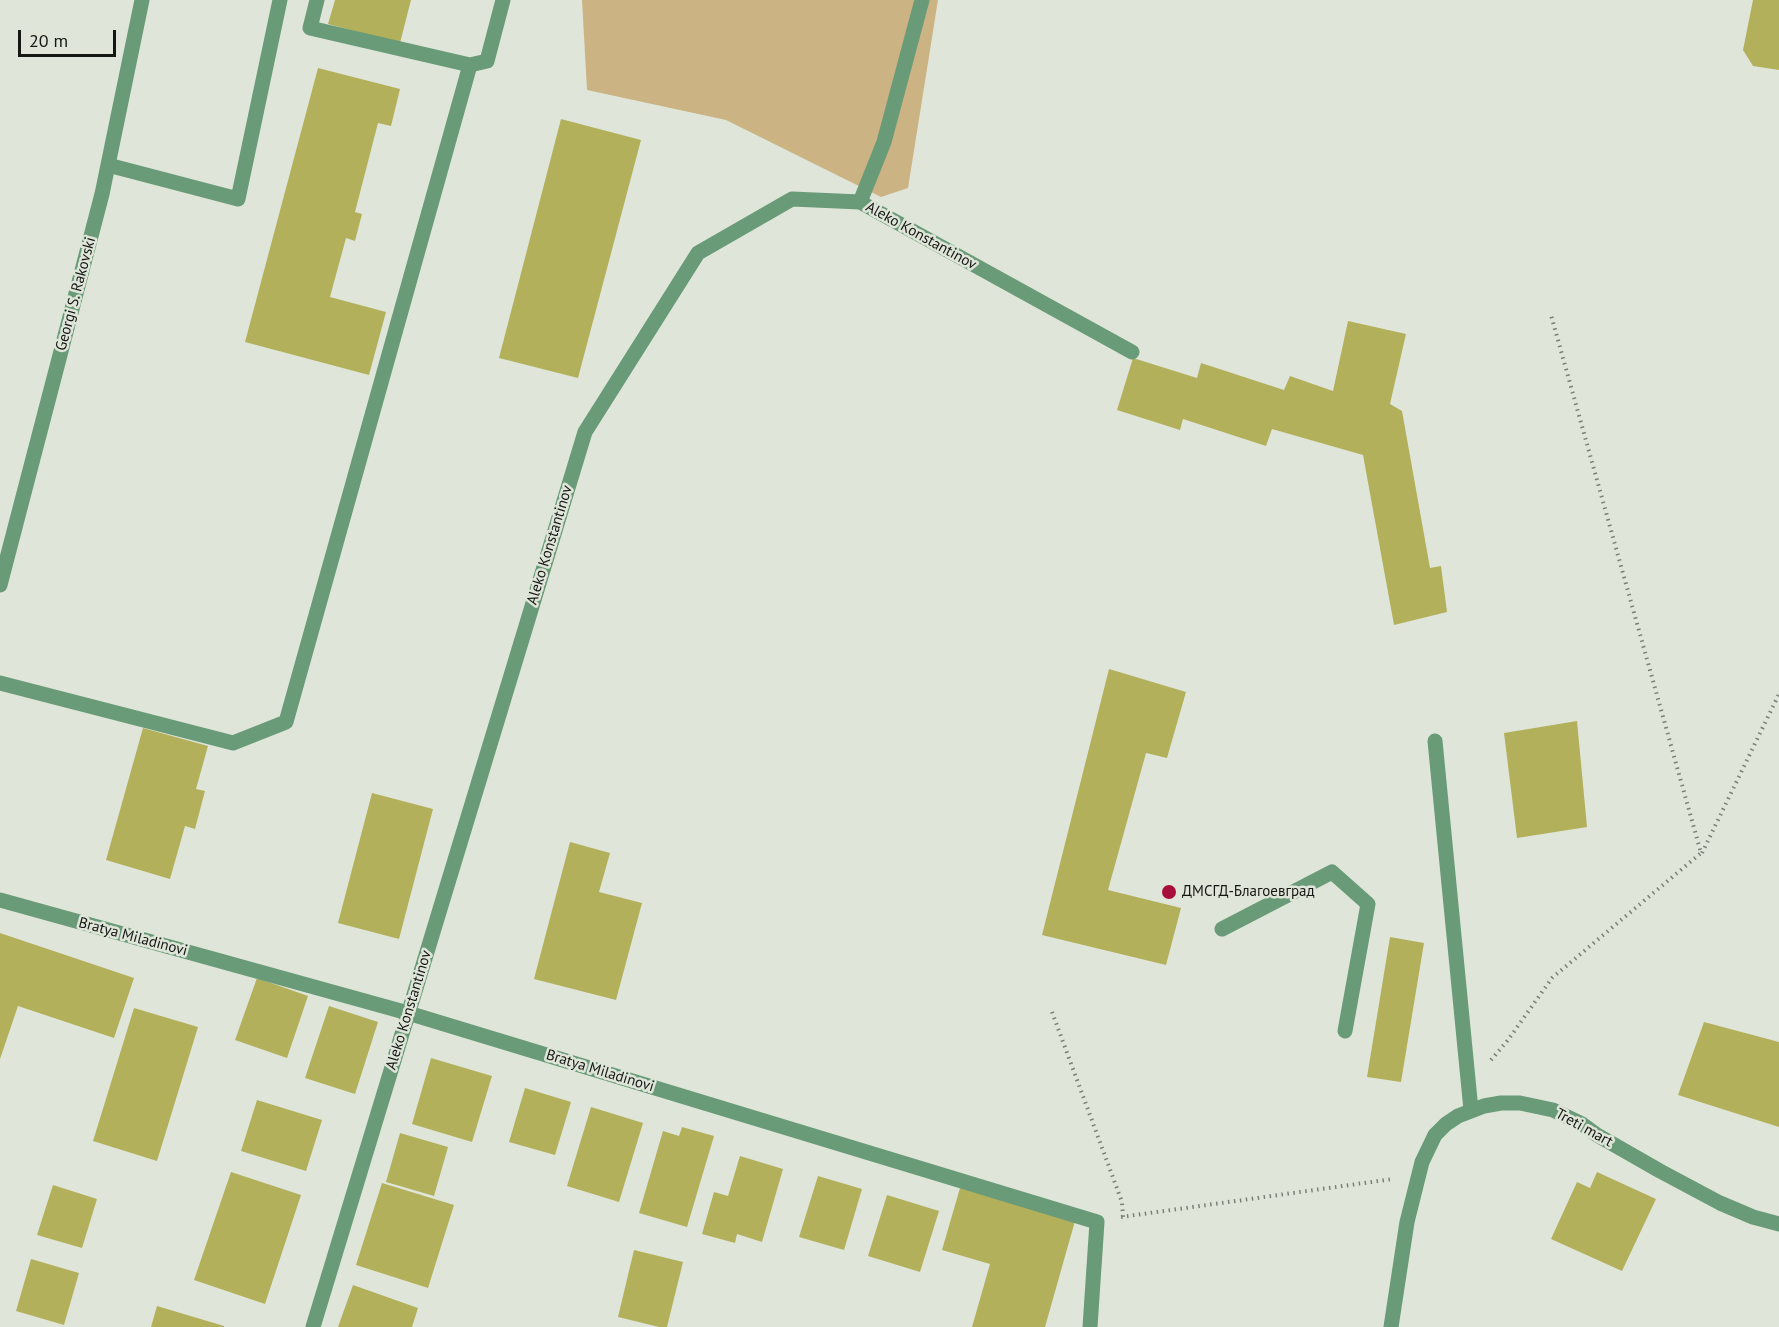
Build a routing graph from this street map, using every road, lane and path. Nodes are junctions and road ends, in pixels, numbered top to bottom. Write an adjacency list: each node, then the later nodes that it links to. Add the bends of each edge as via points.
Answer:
1 (142, 0): 7 (street, Georgi S. Rakovski)
2 (280, 0): 7 (street, via 238,199)
3 (317, 0): 6 (street, via 310,28)
4 (503, 0): 6 (street, via 487,61)
5 (922, 0): 8 (street, via 884,142)
6 (470, 65): 12 (street, via 286,722 233,743)
7 (108, 165): 11 (street, Georgi S. Rakovski)
8 (860, 202): 10 (street, Aleko Konstantinov); 19 (street, Aleko Konstantinov, via 792,200 698,253 585,432)
9 (1551, 315): 15 (path)
10 (1132, 352)
11 (0, 585)
12 (0, 683)
13 (1779, 694): 15 (path)
14 (1435, 741): 21 (street)
15 (1701, 854): 21 (path, via 1552,978 1508,1040)
16 (0, 900): 19 (street, Bratya Miladinovi)
17 (1222, 929): 20 (street, via 1332,872 1368,904)
18 (1052, 1012): 24 (path, via 1122,1202)
19 (408, 1013): 25 (street, Bratya Miladinovi); 27 (street, Aleko Konstantinov)
20 (1345, 1031)
21 (1468, 1080): 22 (street)
22 (1471, 1110): 23 (street, Treti mart, via 1446,1124 1435,1136); 26 (street, Treti mart, via 1520,1103 1553,1110 1720,1203)
23 (1417, 1175): 24 (path); 29 (street, Treti mart)
24 (1123, 1217): 25 (path)
25 (1097, 1222): 28 (street)
26 (1779, 1224)
27 (313, 1327)
28 (1090, 1327)
29 (1390, 1327)

